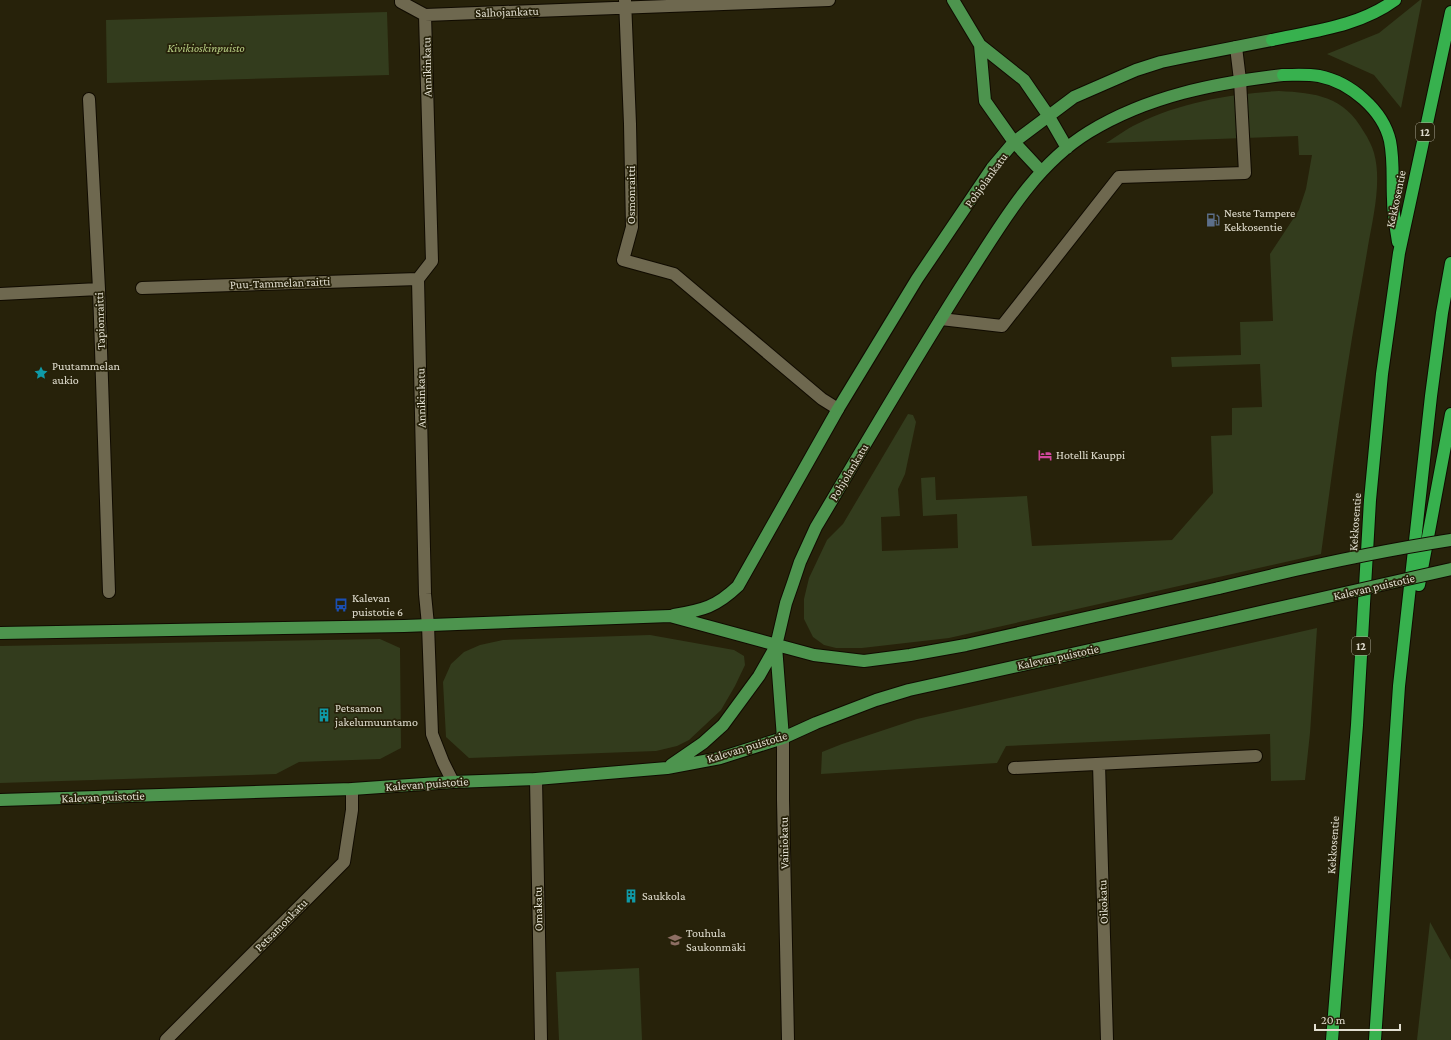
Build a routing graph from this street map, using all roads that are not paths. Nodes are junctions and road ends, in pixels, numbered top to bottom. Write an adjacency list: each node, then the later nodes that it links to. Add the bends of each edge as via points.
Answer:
1 (401, 0): 7 (street)
2 (829, 0): 5 (street, Salhojankatu)
3 (953, 0): 9 (main road, Pohjolankatu)
4 (1395, 0): 8 (highway, via 1369,16 1352,22)
5 (625, 4): 7 (street, Salhojankatu); 25 (street, Osmonraitti, via 632,227 623,260 674,274 822,399)
6 (1451, 12): 18 (highway, Kekkosentie / 12)
7 (425, 15): 20 (street, Annikinkatu, via 432,261)
8 (1272, 40): 10 (main road, Pohjolankatu)
9 (980, 45): 14 (main road, Pohjolankatu, via 1024,80); 15 (main road, Pohjolankatu, via 985,101)
10 (1236, 48): 12 (street); 14 (main road, Pohjolankatu, via 1186,56 1136,70 1074,97)
11 (1283, 75): 12 (main road, Pohjolankatu); 18 (highway, via 1320,76 1336,81 1359,95 1377,115 1390,140)
12 (1240, 80): 16 (main road, Pohjolankatu, via 1199,88 1149,103 1088,132); 24 (street, via 1246,173 1119,177 1002,326)
13 (89, 99): 22 (street, Tapionraitti)
14 (1048, 116): 15 (main road, Pohjolankatu); 16 (main road, Pohjolankatu)
15 (1014, 142): 17 (main road, Pohjolankatu); 25 (main road, Pohjolankatu, via 992,168 917,279)
16 (1067, 148): 17 (main road, Pohjolankatu)
17 (1041, 171): 24 (main road, Pohjolankatu, via 1016,201)
18 (1399, 253): 48 (highway, Kekkosentie / 12, via 1382,374 1370,500 1357,725)
19 (1451, 263): 34 (highway, via 1431,396)
20 (418, 279): 21 (street, Puu-Tammelan raitti); 31 (street, Annikinkatu, via 425,594)
21 (142, 288)
22 (99, 289): 23 (street); 29 (street, Tapionraitti)
23 (0, 294)
24 (941, 319): 33 (main road, Pohjolankatu, via 816,527 788,597)
25 (838, 409): 30 (main road, Pohjolankatu, via 738,586 715,605 699,611)
26 (1451, 414): 34 (highway)
27 (1451, 540): 33 (main road, bridge, via 1320,565 966,645 896,657 864,661 814,655)
28 (1451, 569): 35 (main road, Kalevan puistotie, bridge, via 909,690 876,700)
29 (109, 592)
30 (670, 616): 31 (main road); 33 (main road)
31 (428, 625): 32 (main road); 41 (street, Annikinkatu, via 432,734)
32 (0, 633)
33 (776, 646): 35 (main road, Vainiokatu); 38 (main road, Pohjolankatu, via 759,676 723,725 703,743)
34 (1399, 686): 49 (highway)
35 (782, 738): 38 (main road, Kalevan puistotie, via 720,758); 46 (street, Vainiokatu)
36 (1256, 756): 37 (street)
37 (1098, 764): 39 (street); 47 (street, Oikokatu)
38 (667, 768): 40 (main road, Kalevan puistotie)
39 (1014, 768)
40 (536, 779): 41 (main road, Kalevan puistotie); 45 (street, Omakatu)
41 (453, 782): 42 (main road, Kalevan puistotie)
42 (352, 789): 43 (main road, Kalevan puistotie); 44 (street, Petsamonkatu, via 352,810 344,862)
43 (0, 800)
44 (166, 1040)
45 (541, 1040)
46 (788, 1040)
47 (1107, 1040)
48 (1332, 1040)
49 (1376, 1040)

